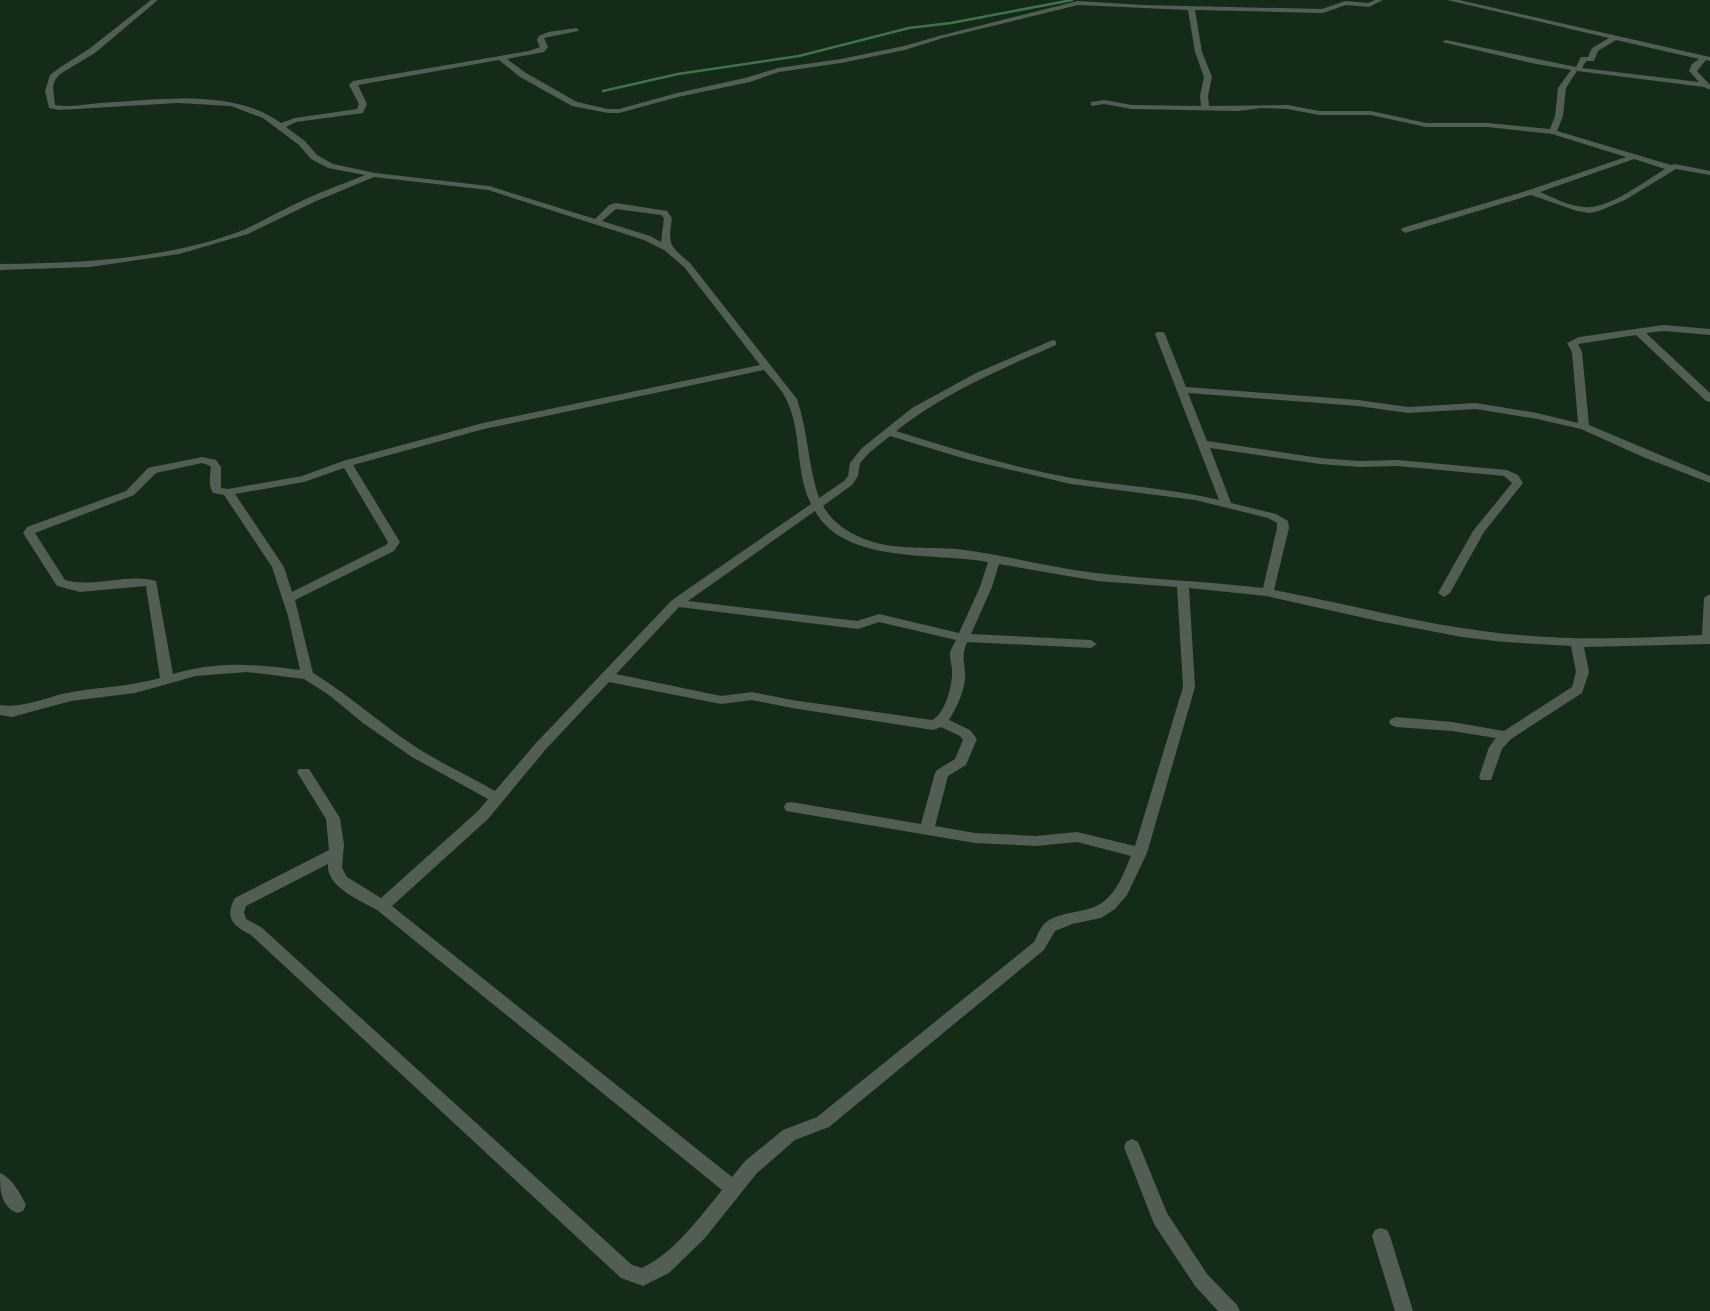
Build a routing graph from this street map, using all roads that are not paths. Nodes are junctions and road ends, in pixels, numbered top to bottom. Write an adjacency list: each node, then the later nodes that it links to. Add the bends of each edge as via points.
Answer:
1 (155, 0): 14 (street, via 91,52 54,75 49,89 52,106 178,100 232,104 256,111)
2 (1380, 0): 4 (street, via 1369,5 1345,3 1323,11)
3 (1450, 0): 6 (street)
4 (1191, 7): 8 (street, via 1078,3 905,48 778,70 620,111 575,104 523,75); 13 (street, via 1201,66 1208,77)
5 (576, 30): 8 (street, via 541,37 544,47 540,50)
6 (1615, 36): 9 (street); 10 (street)
7 (1446, 42): 10 (street)
8 (501, 58): 14 (street, via 362,81 353,85 363,104 360,111 296,120)
9 (1707, 58): 11 (street, via 1695,66 1694,71)
10 (1576, 69): 11 (street); 15 (street, via 1562,88 1559,116)
11 (1707, 87)
12 (1094, 104): 13 (street)
13 (1205, 108): 15 (street, via 1288,107 1319,113 1371,113 1426,125 1488,125)
14 (280, 127): 19 (street, via 302,143 314,157 331,166)
15 (1553, 132): 16 (street)
16 (1633, 157): 17 (street); 20 (street)
17 (1671, 168): 18 (street, via 1675,166); 20 (street, via 1629,194 1591,210)
18 (1710, 174)
19 (375, 175): 21 (street, via 489,188); 24 (street, via 303,203 238,235 190,248 106,263)
20 (1532, 192): 22 (street)
21 (595, 223): 23 (street, via 647,238); 23 (street, via 612,206 664,213 668,218)
22 (1405, 230)
23 (667, 248): 29 (street, via 687,264)
24 (0, 267)
25 (1638, 331): 26 (street, via 1663,328); 31 (street); 32 (street, via 1572,343 1577,352)
26 (1710, 332)
27 (1160, 334): 30 (street)
28 (1052, 344): 33 (street, via 980,375 916,410)
29 (767, 366): 35 (street, via 483,426); 39 (street, via 792,399 799,416)
30 (1182, 390): 32 (street, via 1358,403 1408,410 1476,406); 34 (street)
31 (1710, 399)
32 (1584, 427): 36 (street)
33 (889, 432): 38 (street, via 973,458 1071,481); 39 (street, via 855,463 848,483)
34 (1202, 444): 38 (street); 43 (street, via 1320,461 1398,464 1507,473 1514,477 1518,483 1479,531)
35 (347, 463): 37 (street, via 304,479); 44 (street, via 394,542 390,548)
36 (1710, 480)
37 (228, 492): 44 (street, via 278,567); 53 (street, via 217,492 216,468 212,462 202,460 152,470 130,493 31,529 29,533 61,583 67,586 152,584)
38 (1226, 504): 42 (street, via 1282,521)
39 (815, 506): 40 (street, via 836,530 865,542 888,548); 46 (street)
40 (995, 559): 41 (street, via 1098,577); 47 (street)
41 (1183, 583): 42 (street); 64 (street, via 1189,687)
42 (1268, 592): 49 (street, via 1424,627 1502,638)
43 (1444, 593)
44 (289, 598): 51 (street)
45 (1710, 598): 48 (street)
46 (676, 603): 47 (street, via 858,625 879,618); 52 (street)
47 (964, 638): 50 (street); 55 (street, via 956,654 960,681)
48 (1709, 640): 49 (street)
49 (1576, 642): 57 (street, via 1584,678 1577,690)
50 (1091, 644)
51 (307, 675): 53 (street, via 247,668 196,672); 60 (street, via 417,754)
52 (607, 676): 55 (street, via 721,700 752,696 921,724); 60 (street)
53 (167, 679): 54 (street, via 135,689 71,697 35,708 12,712)
54 (0, 710)
55 (941, 722): 62 (street, via 965,733 970,739 961,762 942,773)
56 (1396, 722): 57 (street, via 1441,724)
57 (1506, 736): 59 (street, via 1496,747)
58 (304, 772): 63 (street, via 333,818)
59 (1486, 777)
60 (497, 798): 65 (street, via 483,815)
61 (791, 807): 62 (street)
62 (927, 829): 64 (street, via 975,838 1036,841 1077,837)
63 (336, 853): 65 (street, via 335,868 341,881); 68 (street, via 240,902 237,912 240,923 256,932 627,1272 643,1277 663,1267 699,1232)
64 (1140, 853): 68 (street, via 1122,891 1110,905 1096,914 1070,918 1050,927 1039,946 823,1122 788,1136 751,1167)
65 (382, 906): 68 (street)
66 (1132, 1147): 71 (street, via 1160,1218 1201,1280)
67 (0, 1181): 69 (street)
68 (734, 1189)
69 (17, 1205)
70 (1381, 1236): 72 (street)
71 (1231, 1311)
72 (1404, 1311)

